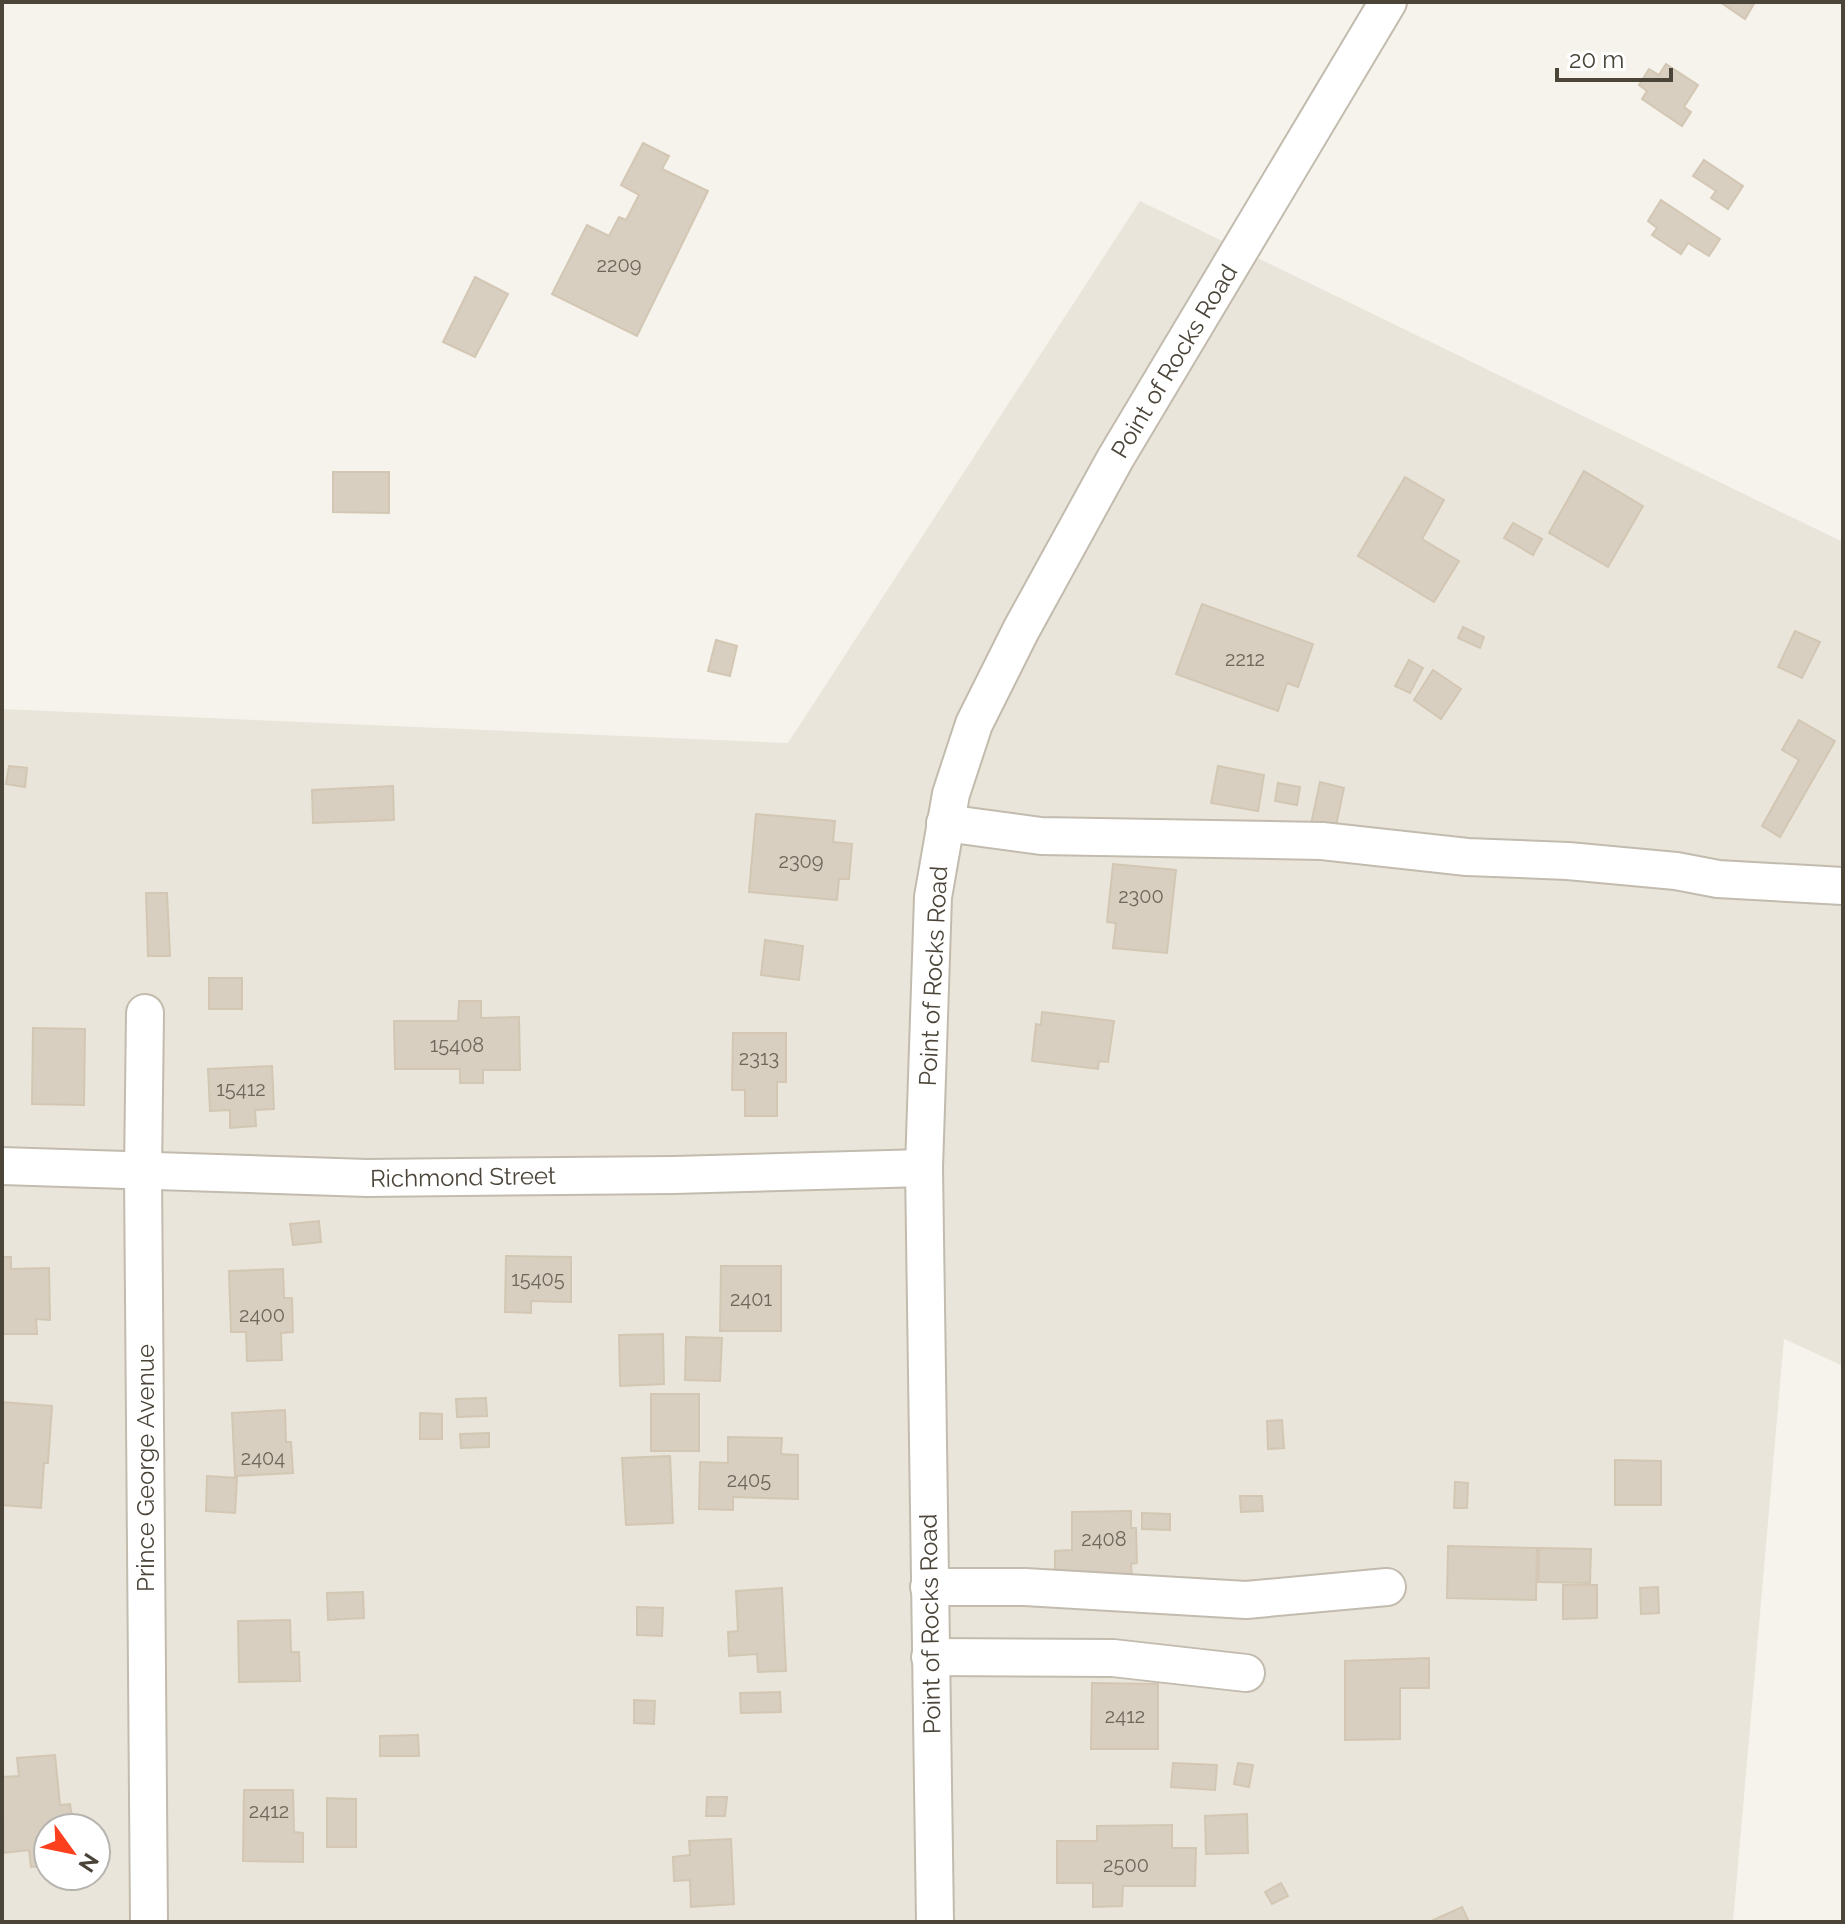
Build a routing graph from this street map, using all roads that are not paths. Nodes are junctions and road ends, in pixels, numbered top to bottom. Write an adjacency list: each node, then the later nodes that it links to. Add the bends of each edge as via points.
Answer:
1 (1388, 2): 2 (street, Point of Rocks Road, via 1115,459 1021,630 974,724)
2 (945, 823): 3 (street, via 1041,836 1322,841); 6 (street, Point of Rocks Road, via 933,897)
3 (1843, 886)
4 (145, 1013): 7 (street, Prince George Avenue)
5 (2, 1166): 7 (street, Richmond Street)
6 (924, 1168): 7 (street, Richmond Street, via 367,1178); 8 (street, Point of Rocks Road)
7 (143, 1173): 12 (street, Prince George Avenue)
8 (929, 1587): 9 (street, via 1246,1600); 10 (street, Point of Rocks Road)
9 (1387, 1587)
10 (930, 1657): 11 (street, via 1113,1658); 13 (street, Point of Rocks Road)
11 (1246, 1673)
12 (149, 1922)
13 (935, 1922)

